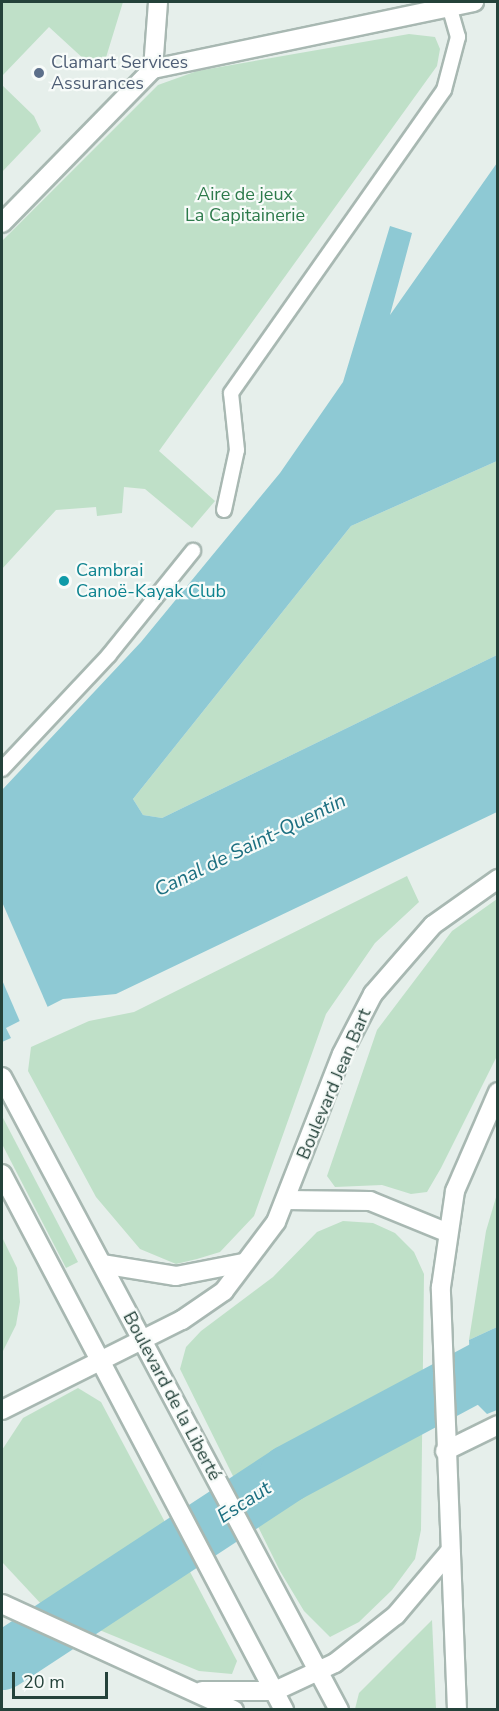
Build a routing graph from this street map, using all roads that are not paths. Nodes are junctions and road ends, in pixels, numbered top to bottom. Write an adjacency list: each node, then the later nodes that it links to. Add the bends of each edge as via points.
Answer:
1 (158, 2): 4 (street)
2 (474, 2): 3 (street)
3 (449, 6): 4 (street); 6 (lane, via 458,37 444,90 231,393 237,450)
4 (153, 69): 5 (street)
5 (2, 223)
6 (224, 510)
7 (193, 550): 8 (lane, via 109,655)
8 (2, 769)
9 (498, 879): 13 (street, Boulevard Jean Bart, via 441,917 373,994 342,1054)
10 (2, 1077): 16 (street, Boulevard de la Liberté)
11 (498, 1092): 14 (street, via 463,1166)
12 (2, 1174): 18 (street)
13 (286, 1200): 14 (street, via 370,1202); 15 (street, Boulevard Jean Bart)
14 (446, 1232): 21 (street)
15 (243, 1263): 16 (street, via 176,1276); 17 (street, Boulevard Jean Bart, via 224,1291)
16 (102, 1264): 17 (street, Boulevard de la Liberté)
17 (142, 1340): 18 (street, Boulevard Jean Bart); 24 (street, Boulevard de la Liberté)
18 (100, 1361): 19 (street, Boulevard Jean Bart); 26 (street)
19 (2, 1410)
20 (498, 1425): 21 (street)
21 (445, 1443): 22 (street)
22 (450, 1551): 24 (street, via 396,1615); 30 (street)
23 (2, 1604): 25 (street)
24 (320, 1671): 26 (street); 29 (street, Boulevard de la Liberté)
25 (202, 1691): 26 (street); 27 (street)
26 (275, 1691): 28 (street)
27 (234, 1710)
28 (284, 1710)
29 (339, 1710)
30 (457, 1710)

